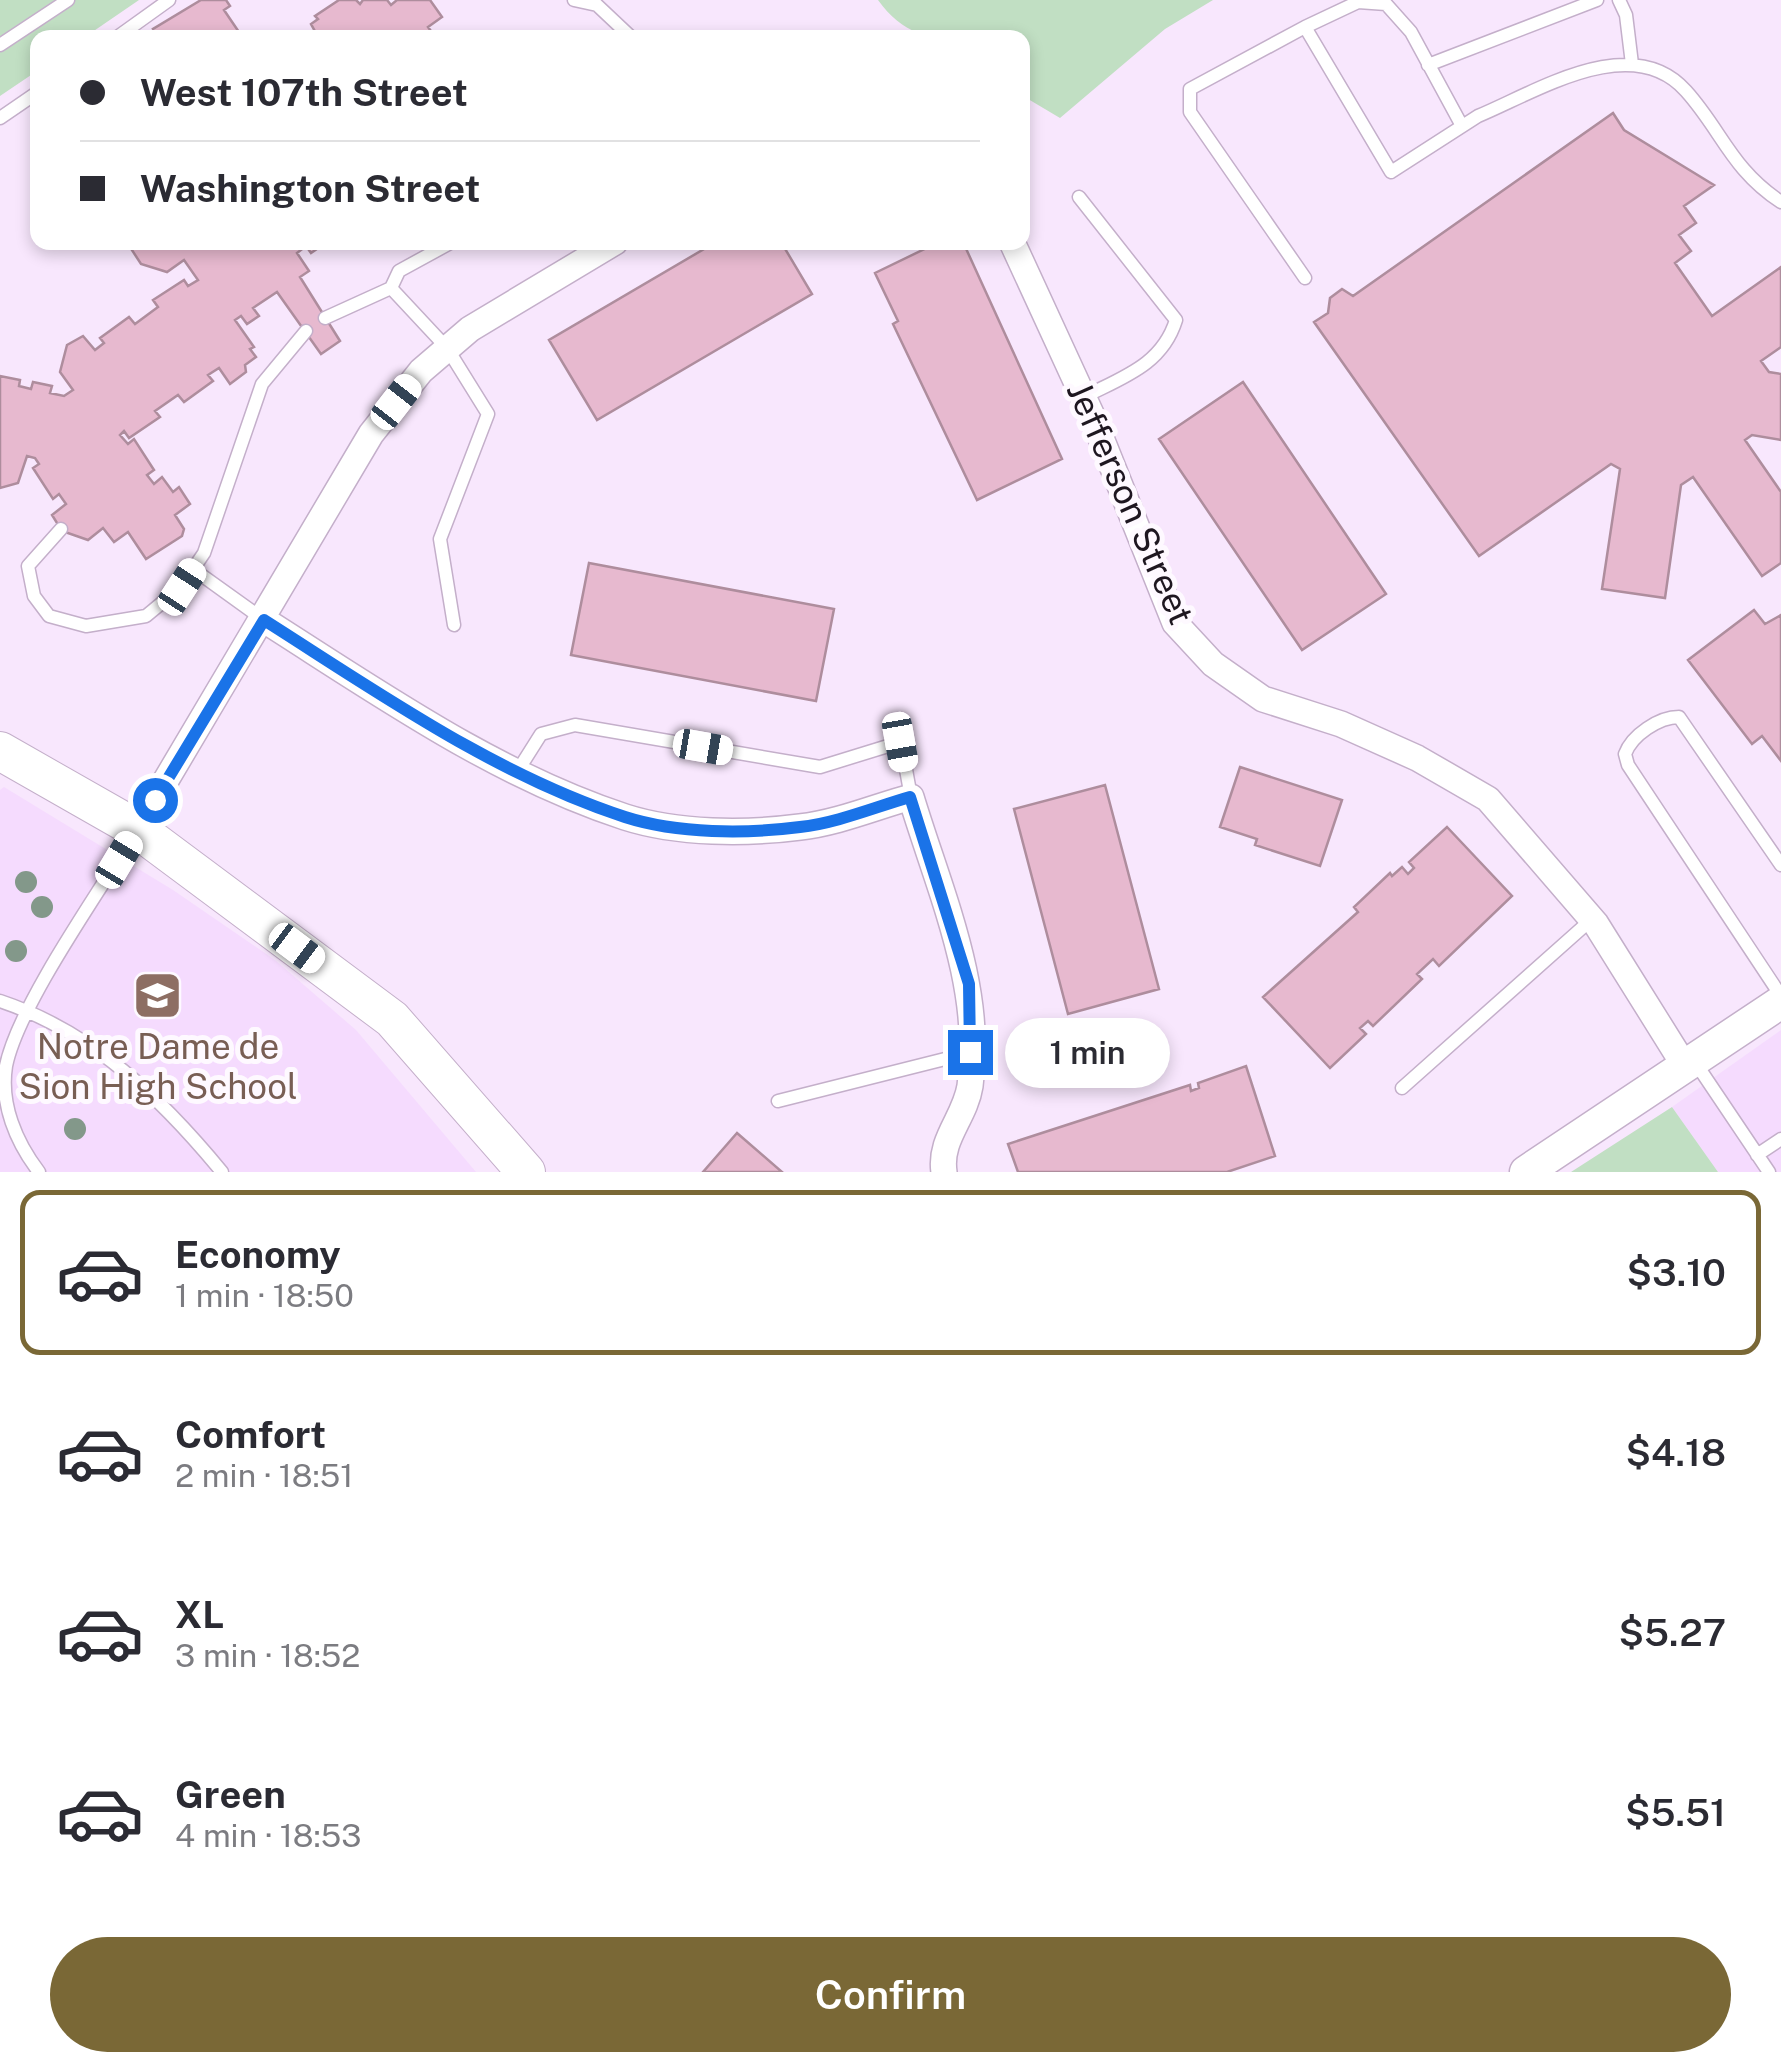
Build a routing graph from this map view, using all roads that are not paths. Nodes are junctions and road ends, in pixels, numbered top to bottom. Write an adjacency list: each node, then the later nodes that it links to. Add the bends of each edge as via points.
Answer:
1 (68, 0): 9 (lane)
2 (169, 0): 7 (lane)
3 (574, 0): 8 (lane, via 598,5)
4 (1598, 0): 11 (lane)
5 (1618, 0): 10 (lane)
6 (1304, 26): 11 (lane, via 1358,2 1386,4); 14 (lane, via 1391,172); 20 (lane, via 1190,89 1190,112)
7 (127, 30)
8 (624, 30)
9 (0, 45)
10 (1632, 64): 14 (lane, via 1589,70); 16 (lane, via 1659,69 1686,90 1754,184)
11 (1428, 65): 14 (lane)
12 (30, 97): 13 (lane)
13 (0, 118)
14 (1462, 126)
15 (1079, 196): 25 (lane, via 1176,320 1169,343 1152,361)
16 (1781, 202)
17 (438, 250): 21 (lane, via 399,272)
18 (602, 250): 24 (street)
19 (1016, 250): 25 (street, Jefferson Street)
20 (1305, 278)
21 (391, 288): 22 (lane); 24 (lane)
22 (325, 318)
23 (306, 332): 27 (lane, via 262,384)
24 (447, 348): 28 (street, via 371,434); 29 (lane, via 488,414 440,539)
25 (1084, 398): 35 (street, Jefferson Street, via 1175,623 1213,664 1263,700 1387,744 1488,799)
26 (61, 529): 27 (lane, via 28,566 34,596 49,616 86,626 146,616)
27 (194, 569): 28 (lane)
28 (264, 620): 31 (street, via 429,726); 33 (street)
29 (454, 625)
30 (0, 752): 33 (main road)
31 (517, 772): 32 (street, via 628,818 701,828 804,827); 32 (lane, via 540,734 574,725 820,767 900,742)
32 (910, 797): 39 (street, via 969,984)
33 (138, 829): 38 (lane); 47 (main road, via 392,1020)
34 (1781, 864): 36 (lane, via 1679,717 1666,717 1629,742 1628,765)
35 (1592, 919): 40 (street, Jefferson Street); 41 (lane)
36 (1781, 999): 40 (street)
37 (0, 1001): 38 (lane)
38 (28, 1010): 45 (lane, via 6,1066 6,1108); 46 (lane, via 110,1058 157,1098)
39 (970, 1052): 42 (lane); 48 (street, via 970,1089 941,1154)
40 (1690, 1064): 44 (lane); 49 (street)
41 (1402, 1088)
42 (778, 1101)
43 (1781, 1139): 44 (lane)
44 (1757, 1155): 50 (lane)
45 (39, 1172)
46 (222, 1172)
47 (526, 1172)
48 (944, 1172)
49 (1526, 1172)
50 (1768, 1172)

